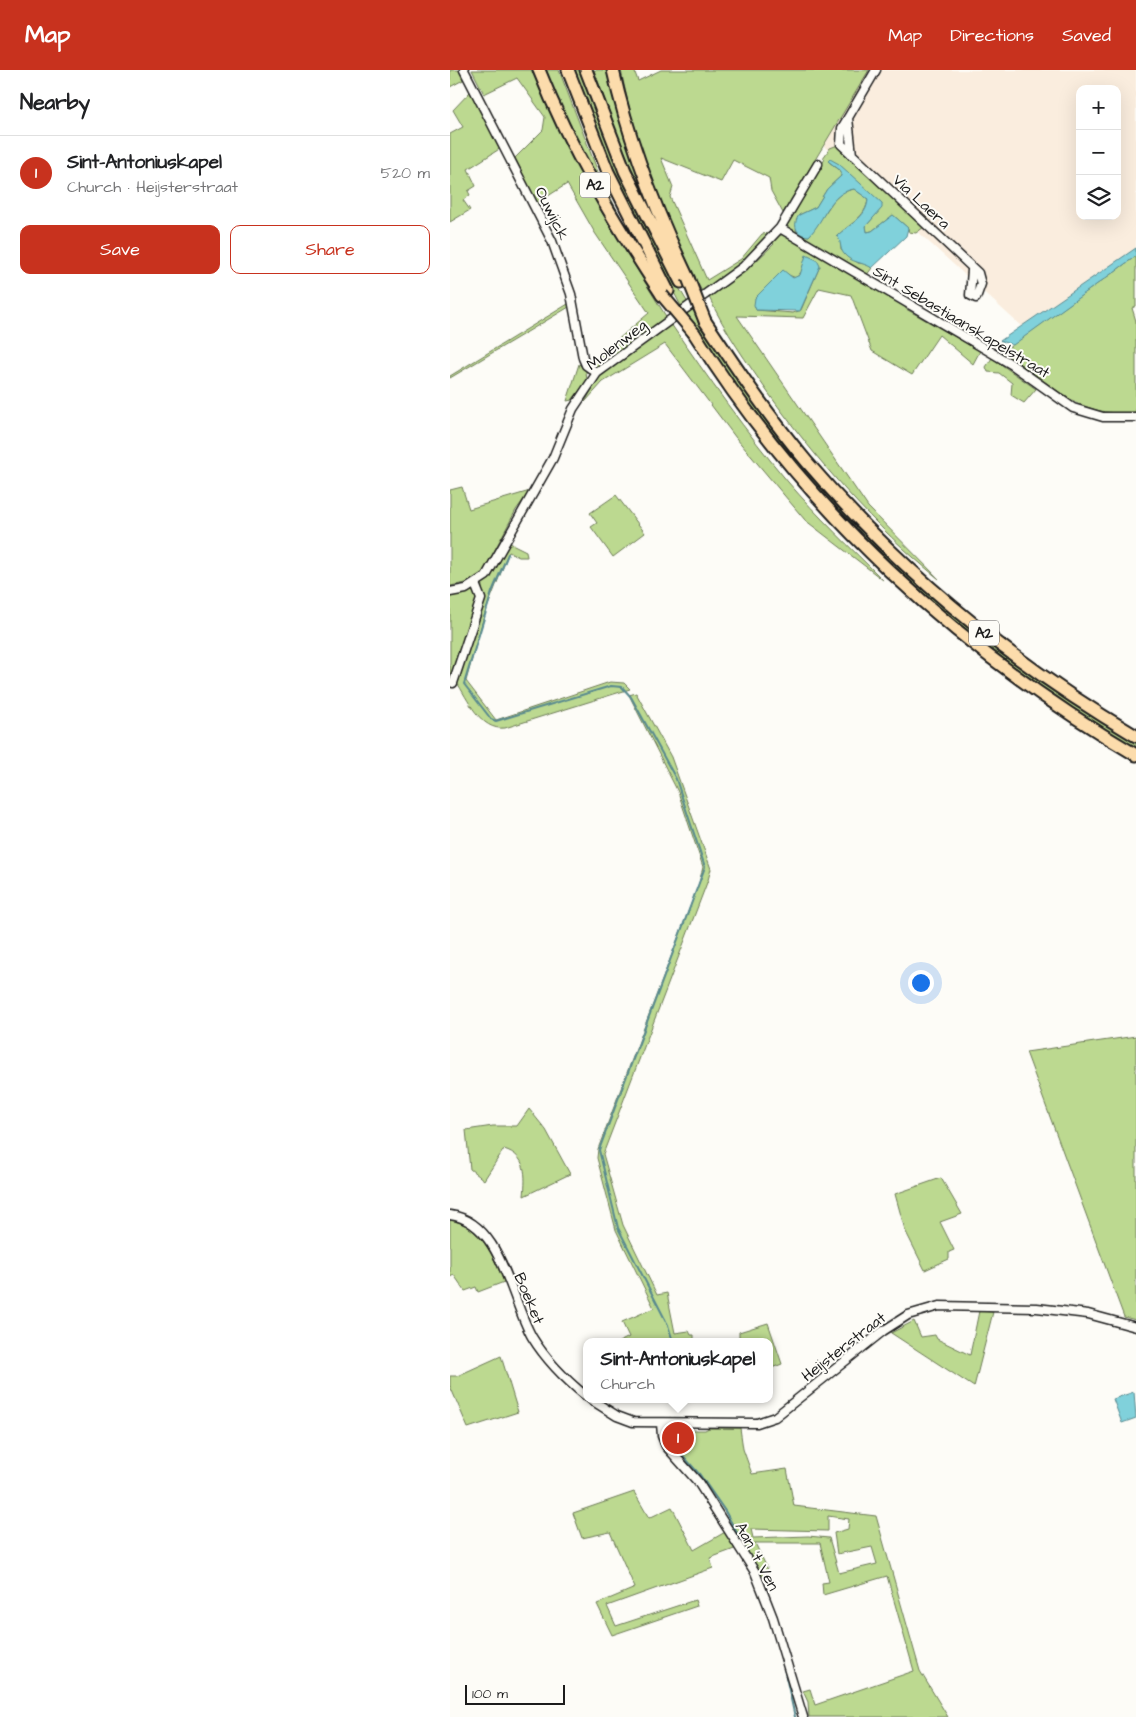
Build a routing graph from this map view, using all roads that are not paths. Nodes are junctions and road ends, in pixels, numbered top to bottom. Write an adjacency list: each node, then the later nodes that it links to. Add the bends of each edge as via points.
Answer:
1 (464, 70): 12 (street, Ouwijck, via 552,241 571,294 583,358 586,365)
2 (539, 70): 11 (highway, A2, via 566,130 611,214)
3 (568, 70): 11 (highway, A2, via 608,172)
4 (586, 70): 10 (highway, A2, via 625,171)
5 (613, 70): 10 (highway, A2, via 629,133)
6 (876, 70): 9 (street, Via Laera, via 848,118 852,155)
7 (818, 164): 8 (street, Molenweg)
8 (780, 228): 12 (street, Molenweg, via 743,267); 13 (street, Sint Sebastiaanskapelstraat, via 1011,364 1073,408 1103,418)
9 (972, 270)
10 (684, 280): 17 (highway, A2, bridge, via 705,322 760,402 849,509 903,563 992,640)
11 (665, 293): 18 (highway, A2, bridge, via 766,436 830,511 888,570 935,613 1014,676)
12 (597, 373): 14 (street, Molenweg, via 574,409 553,458 495,561 486,576)
13 (1136, 417)
14 (474, 584): 15 (street, Molenweg); 16 (street, via 480,599)
15 (450, 592)
16 (453, 683)
17 (1136, 736)
18 (1136, 755)
19 (450, 1215): 21 (street, Boeket, via 471,1222 484,1232 532,1337 564,1378)
20 (1136, 1327): 23 (street, Heijsterstraat, via 1088,1314 1037,1308 938,1306 908,1315 882,1331 775,1417 757,1423)
21 (583, 1394)
22 (596, 1403): 23 (street, Boeket, via 633,1422)
23 (661, 1423): 24 (street, Aan 't Ven, via 666,1446 698,1482 754,1572 773,1618)
24 (803, 1717)

